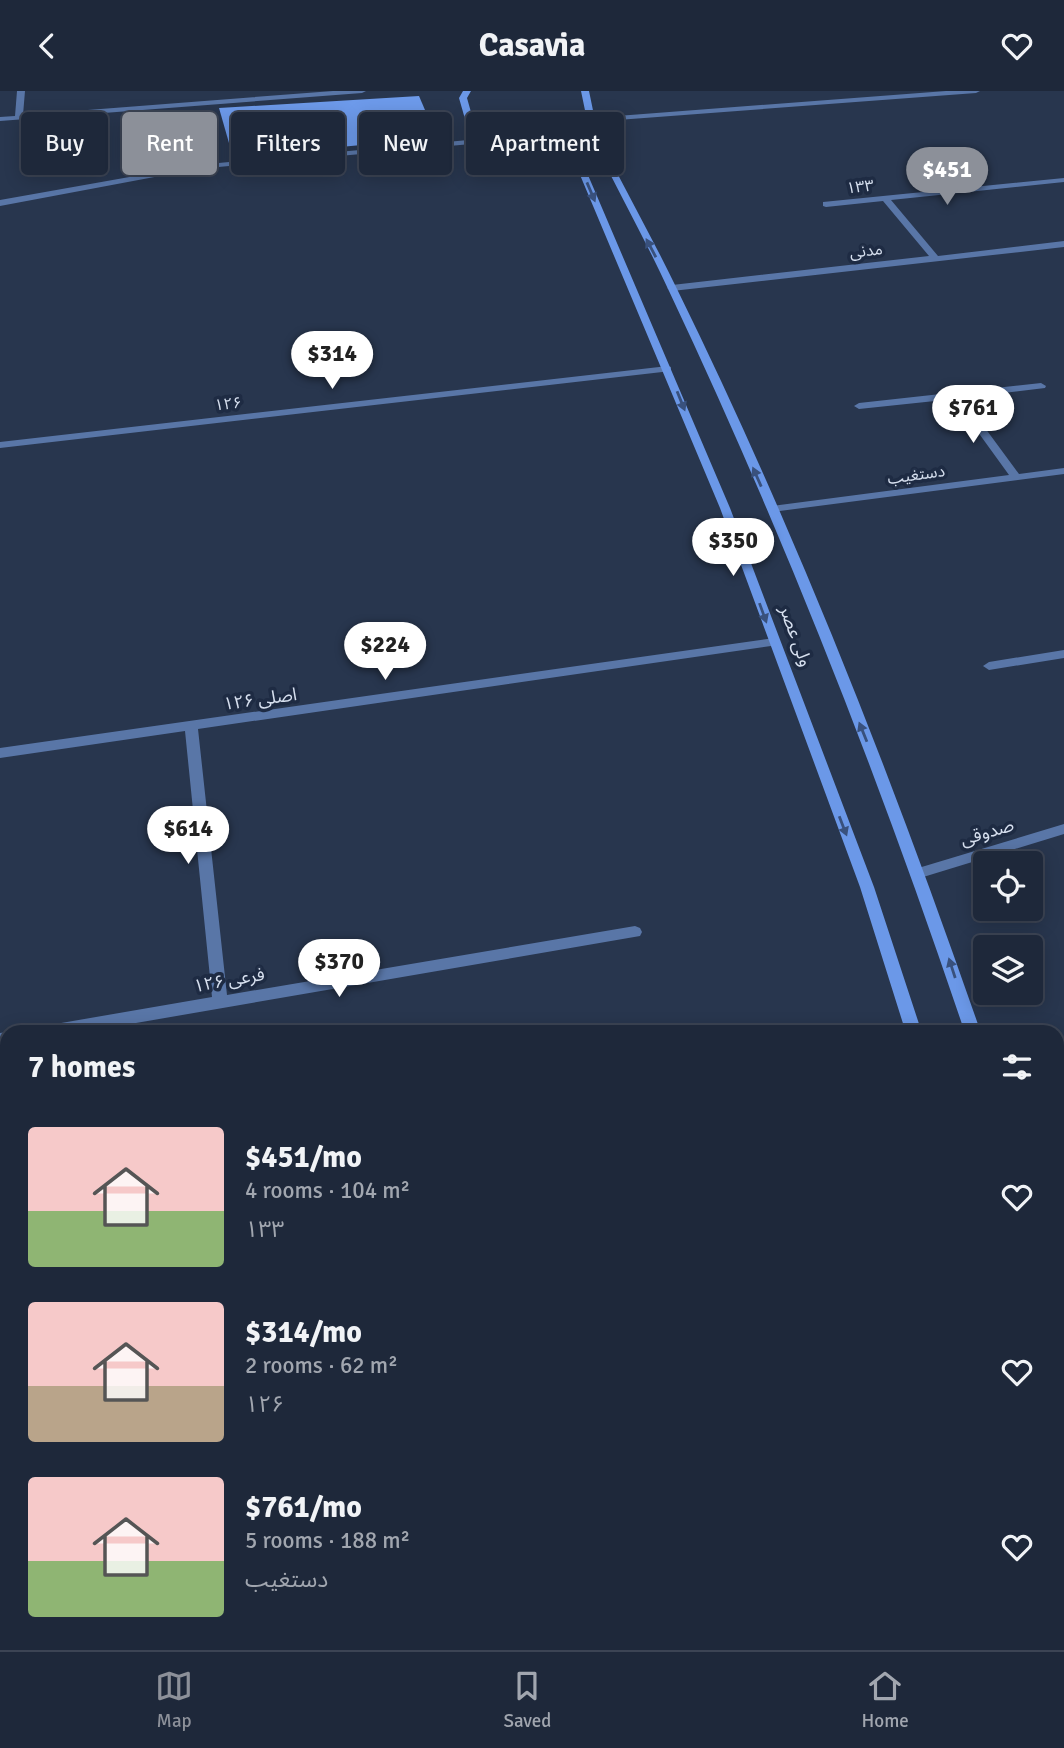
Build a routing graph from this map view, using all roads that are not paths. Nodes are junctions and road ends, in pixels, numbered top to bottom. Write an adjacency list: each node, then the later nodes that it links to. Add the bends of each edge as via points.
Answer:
1 (21, 91): 9 (street)
2 (362, 91): 6 (street)
3 (467, 91): 7 (main road, via 463,98)
4 (584, 91): 8 (main road)
5 (976, 91): 10 (street)
6 (240, 96): 9 (street)
7 (467, 112)
8 (589, 112)
9 (19, 117): 11 (street)
10 (624, 118)
11 (0, 119)
12 (466, 142): 17 (street, via 197,167)
13 (584, 175): 22 (main road, ولی عصر, one-way to 22)
14 (614, 175): 21 (main road, ولی عصر, one-way to 14)
15 (1064, 180): 16 (street, ۱۳۳)
16 (885, 198): 18 (street, ۱۳۳); 20 (street)
17 (0, 203)
18 (826, 204)
19 (1064, 244): 20 (street, مدنی)
20 (935, 258): 21 (street, مدنی)
21 (672, 288): 29 (main road, ولی عصر, one-way to 21)
22 (668, 369): 26 (street, ۱۲۶); 30 (main road, ولی عصر, one-way to 30)
23 (1041, 386): 24 (street)
24 (956, 395): 25 (street); 28 (street)
25 (859, 405)
26 (0, 445)
27 (1064, 471): 28 (street, دستغیب)
28 (1017, 477): 29 (street, دستغیب)
29 (772, 509): 36 (main road, ولی عصر, one-way to 29)
30 (774, 642): 33 (street, ۱۲۶ اصلی); 40 (main road, ولی عصر, one-way to 40, via 867,887)
31 (1064, 654): 32 (street)
32 (989, 666)
33 (191, 727): 34 (street, ۱۲۶ اصلی); 38 (street)
34 (0, 753)
35 (1064, 829): 36 (street, صدوقی)
36 (920, 873): 41 (main road, ولی عصر, one-way to 36)
37 (635, 932): 38 (street, ۱۲۶ فرعی)
38 (220, 1001): 39 (street, ۱۲۶ فرعی)
39 (84, 1025)
40 (911, 1025)
41 (971, 1025)

